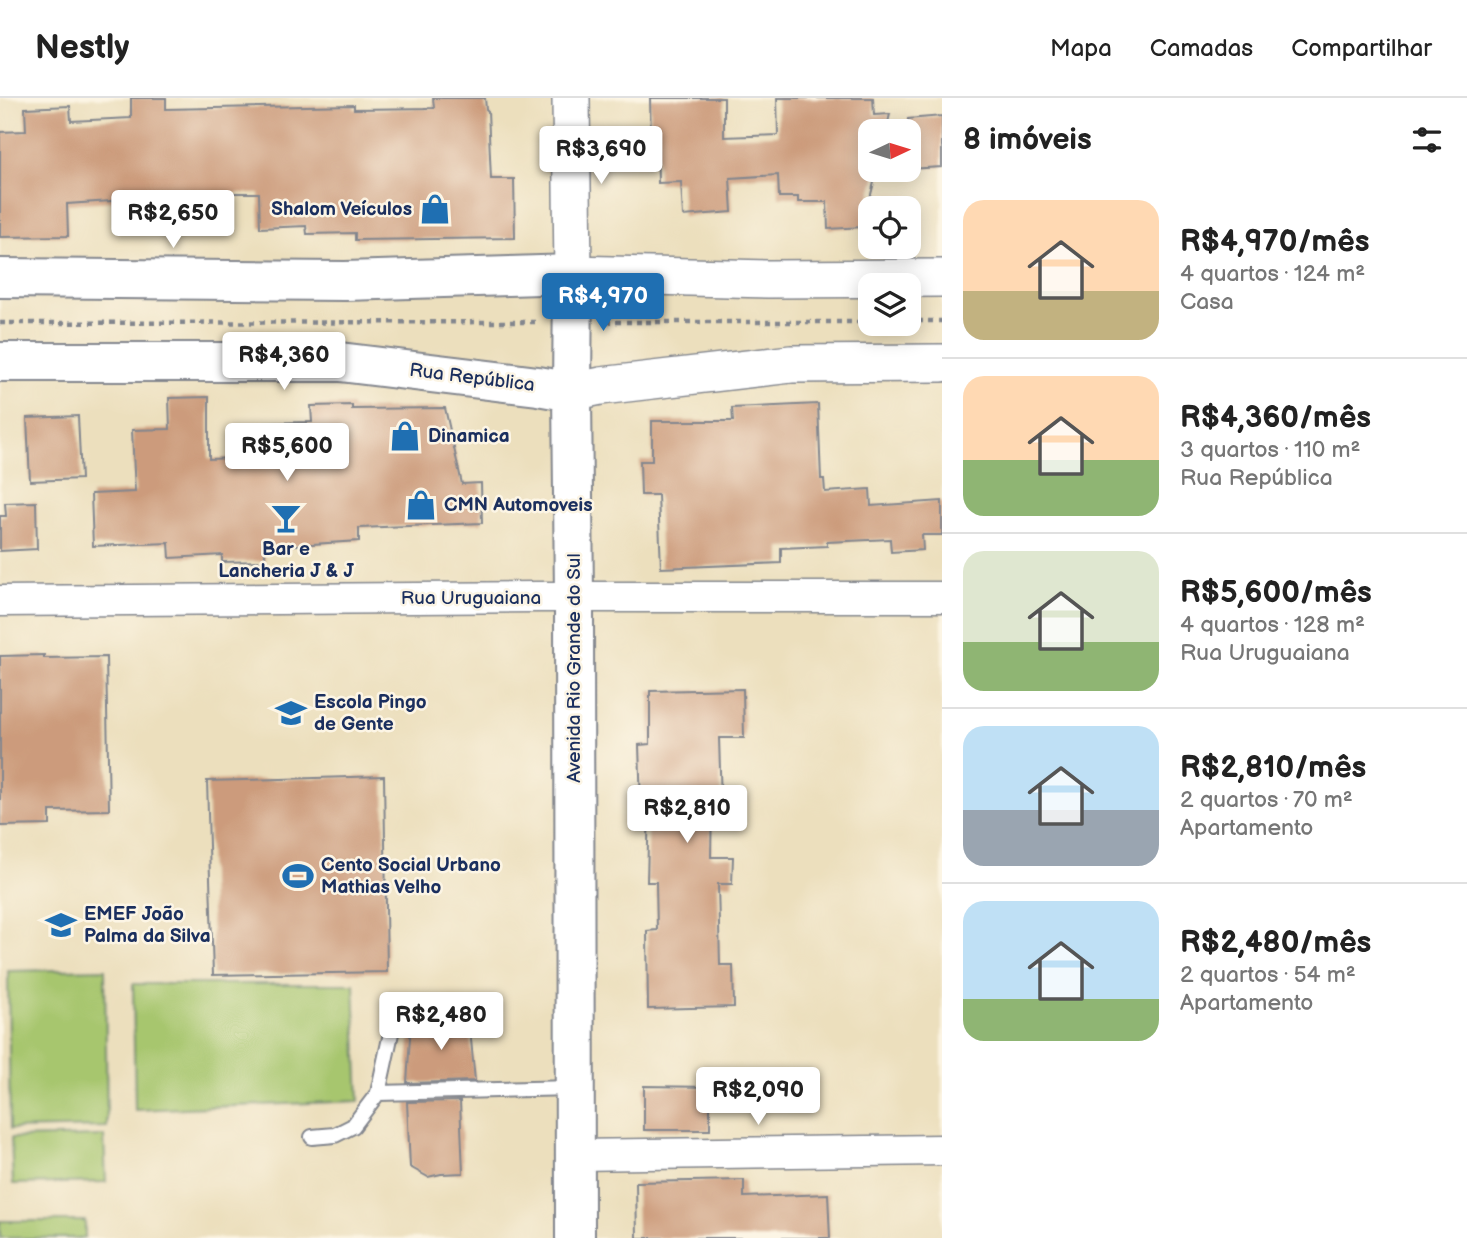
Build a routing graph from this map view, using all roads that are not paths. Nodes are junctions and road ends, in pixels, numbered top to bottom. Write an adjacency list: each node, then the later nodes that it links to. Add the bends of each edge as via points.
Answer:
1 (571, 98): 2 (street, Avenida Rio Grande do Sul)
2 (573, 274): 3 (main road, via 345,281); 4 (street); 7 (main road, Avenida Rio Grande do Sul)
3 (0, 278)
4 (942, 278)
5 (0, 362): 7 (main road, Rua República, via 340,362)
6 (942, 363): 7 (street, Rua República, via 791,364)
7 (572, 392): 8 (main road, Avenida Rio Grande do Sul)
8 (575, 597): 9 (street, Rua Uruguaiana); 10 (street, Rua Uruguaiana); 12 (main road, Avenida Rio Grande do Sul)
9 (942, 597)
10 (0, 601)
11 (452, 1008): 13 (lane, via 406,1013 393,1024)
12 (575, 1088): 13 (lane); 16 (main road, Avenida Rio Grande do Sul)
13 (378, 1093): 14 (lane, via 353,1126 335,1135)
14 (312, 1137)
15 (942, 1150): 16 (street)
16 (575, 1154): 17 (main road, Avenida Rio Grande do Sul)
17 (575, 1238)

